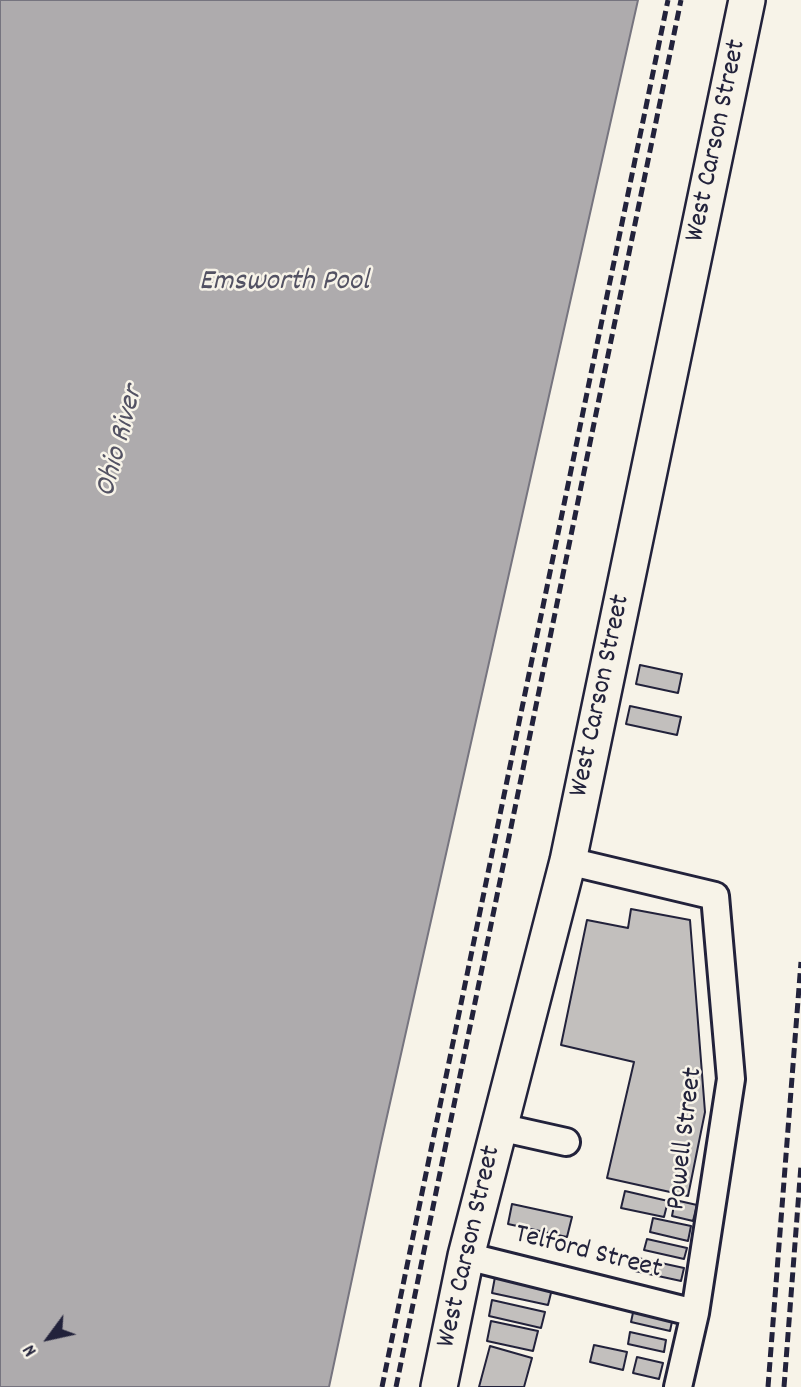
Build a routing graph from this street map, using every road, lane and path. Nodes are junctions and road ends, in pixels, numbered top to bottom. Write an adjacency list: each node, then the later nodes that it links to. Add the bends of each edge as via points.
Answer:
1 (747, 0): 2 (main road, West Carson Street)
2 (568, 861): 3 (main road, West Carson Street); 6 (street, Powell Street, via 715,896 731,1079)
3 (499, 1126): 4 (street); 5 (main road, West Carson Street)
4 (566, 1142)
5 (466, 1256): 6 (street, Telford Street); 7 (main road, West Carson Street)
6 (695, 1313): 8 (street, Powell Street)
7 (439, 1387)
8 (678, 1387)

